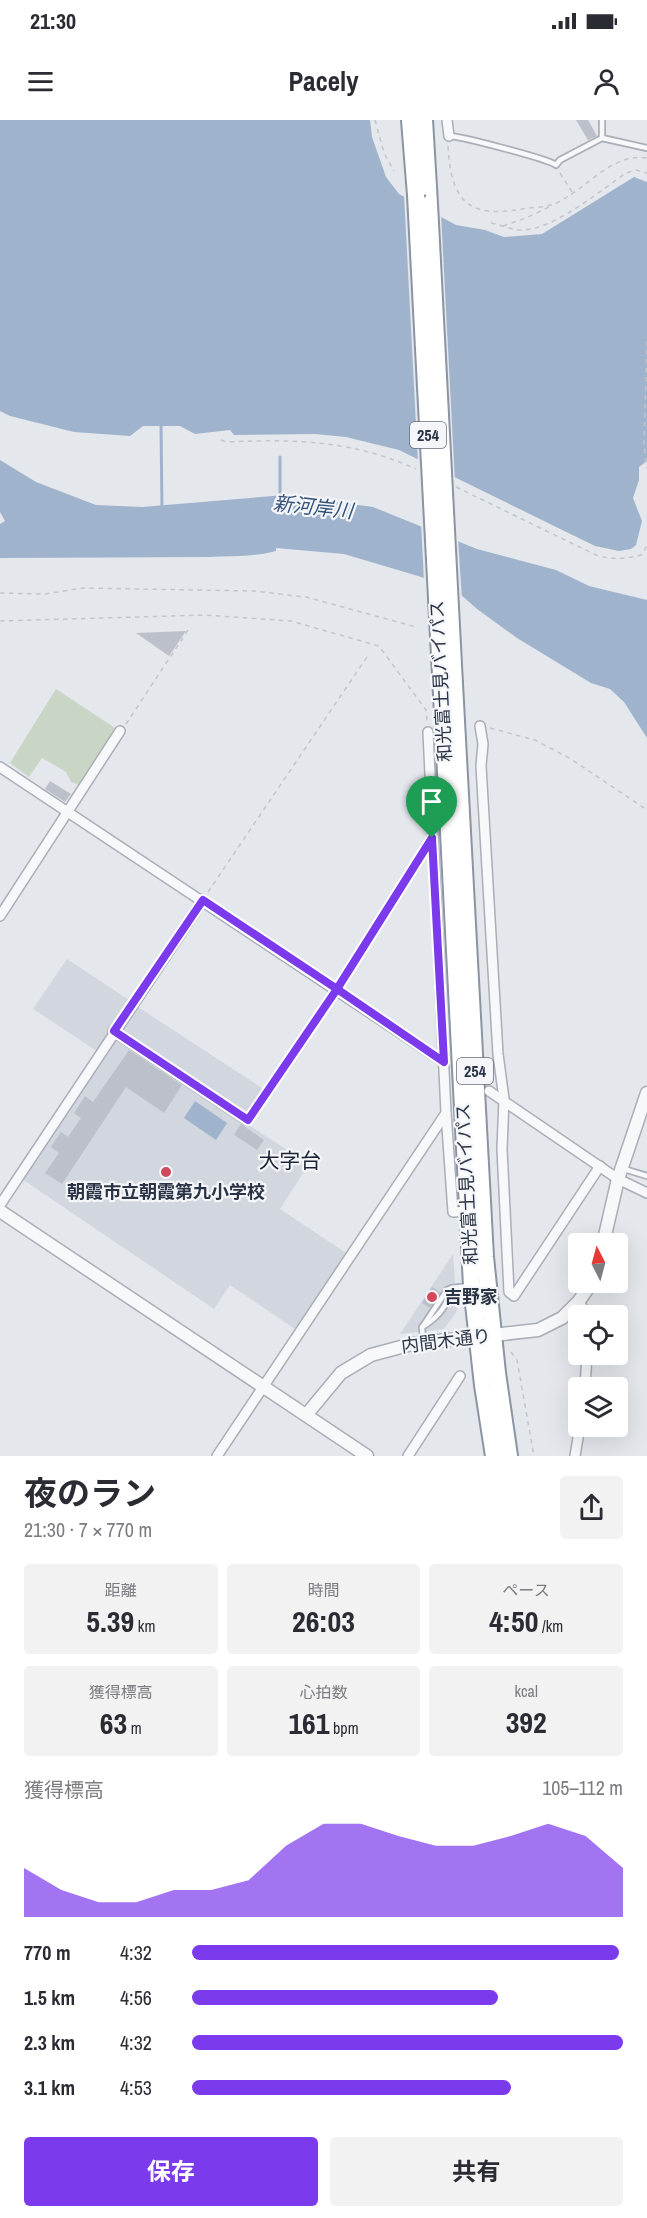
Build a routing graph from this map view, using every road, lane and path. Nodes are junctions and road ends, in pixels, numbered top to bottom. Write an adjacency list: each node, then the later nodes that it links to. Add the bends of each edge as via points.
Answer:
1 (375, 120): 11 (path, via 384,153)
2 (410, 120): 14 (highway, 和光富士見バイパス / 254)
3 (424, 120): 14 (highway, 和光富士見バイパス / 254)
4 (447, 120): 6 (street)
5 (602, 120): 7 (lane)
6 (448, 136): 10 (lane, via 537,157); 15 (path, via 452,182 470,207 498,213)
7 (602, 138): 8 (lane); 10 (lane)
8 (647, 148)
9 (647, 158): 13 (path, via 625,159)
10 (555, 165): 13 (path)
11 (394, 171)
12 (647, 172): 17 (path, via 626,173 540,227 518,230)
13 (572, 193): 15 (path)
14 (423, 200): 25 (highway, 和光富士見バイパス / 254, bridge)
15 (553, 204): 17 (path)
16 (491, 223): 17 (path)
17 (502, 226)
18 (647, 341): 19 (path)
19 (647, 469)
20 (0, 593): 23 (path, via 45,594 82,588 253,591 306,597)
21 (0, 621): 28 (path, via 205,615 291,621 379,646 426,710)
22 (190, 627): 27 (path)
23 (416, 627)
24 (368, 657): 33 (path)
25 (448, 680): 48 (highway, 和光富士見バイパス / 254); 55 (highway, 和光富士見バイパス / 254, via 485,1257)
26 (480, 726): 30 (path, via 535,740); 40 (street, via 498,1054)
27 (120, 731): 31 (street)
28 (428, 732): 32 (street)
29 (0, 767): 31 (street)
30 (647, 810)
31 (69, 811): 33 (street); 34 (street)
32 (432, 838): 35 (path); 37 (street)
33 (203, 900): 35 (street); 36 (street)
34 (0, 915)
35 (337, 989): 37 (street); 42 (path)
36 (114, 1031): 42 (street); 47 (street)
37 (444, 1062): 41 (street)
38 (489, 1090): 40 (street)
39 (647, 1093): 44 (street)
40 (504, 1100): 43 (street); 43 (street, via 502,1149 509,1292 514,1296)
41 (446, 1113): 48 (street, via 453,1212); 59 (street)
42 (248, 1120)
43 (600, 1167): 44 (street)
44 (619, 1174): 45 (lane); 46 (street); 50 (street)
45 (647, 1176)
46 (647, 1193)
47 (0, 1205)
48 (468, 1210): 51 (highway, 和光富士見バイパス / 254)
49 (0, 1211): 59 (street)
50 (606, 1233)
51 (472, 1286): 55 (highway, 和光富士見バイパス / 254); 56 (lane, via 452,1288 436,1319 422,1327)
52 (584, 1293): 53 (street, 内間木通り)
53 (579, 1301): 54 (street); 55 (street, 内間木通り, via 562,1318 538,1330)
54 (581, 1305)
55 (485, 1336): 56 (street, 内間木通り); 65 (highway, 和光富士見バイパス / 254); 66 (highway, 和光富士見バイパス / 254)
56 (423, 1343): 60 (street, 内間木通り, via 383,1351 360,1361 332,1381)
57 (511, 1352): 67 (path, via 517,1360)
58 (460, 1376): 64 (street)
59 (262, 1386): 60 (street); 62 (street)
60 (307, 1414): 63 (street)
61 (578, 1437): 68 (street)
62 (217, 1456)
63 (367, 1456)
64 (408, 1456)
65 (495, 1456)
66 (510, 1456)
67 (534, 1456)
68 (575, 1456)

